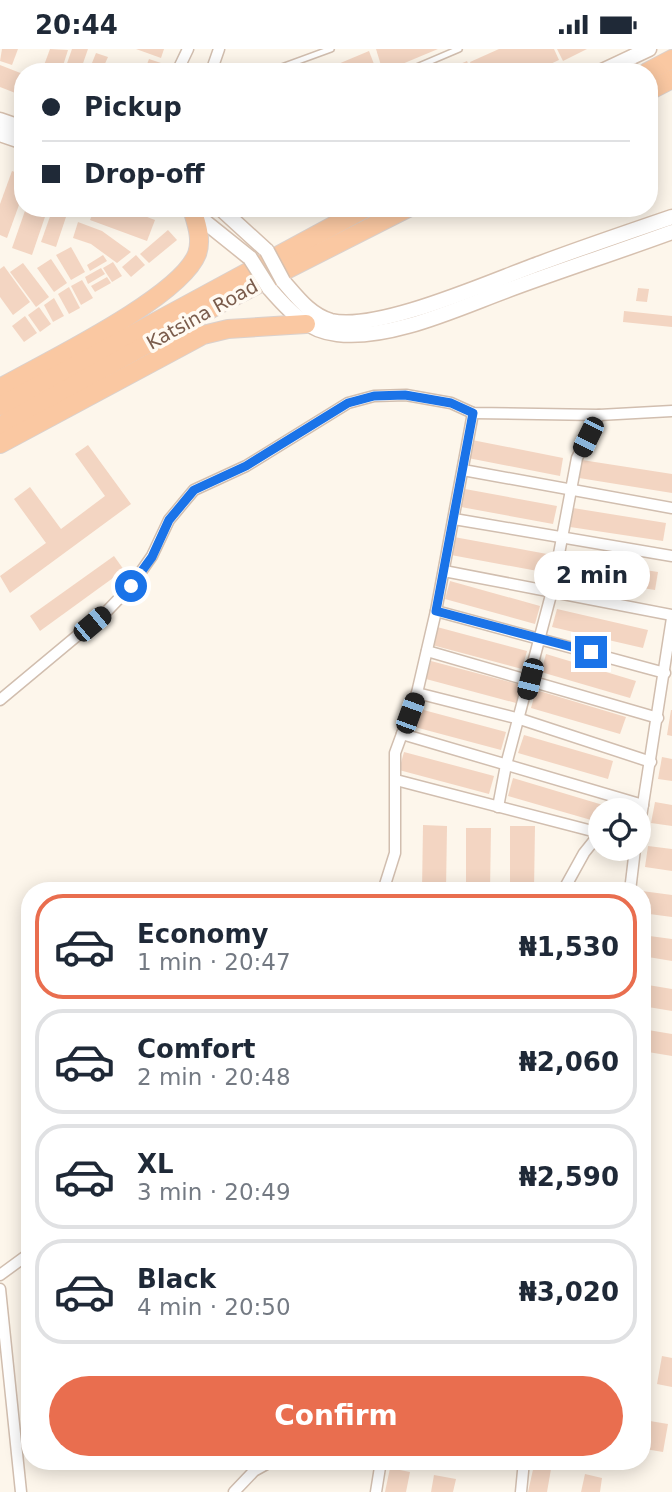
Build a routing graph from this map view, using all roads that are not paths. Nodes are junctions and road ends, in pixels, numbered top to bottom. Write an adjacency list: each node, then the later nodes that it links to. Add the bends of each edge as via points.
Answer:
1 (331, 49): 4 (lane)
2 (459, 49): 5 (lane)
3 (649, 49): 6 (main road)
4 (293, 63)
5 (426, 63)
6 (619, 63)
7 (193, 217): 17 (highway, via 199,233 197,255 179,277 154,299)
8 (199, 217): 16 (main road, bridge, via 250,258 269,288)
9 (230, 217): 13 (main road, bridge, via 267,251 283,281 316,314 351,323 445,298)
10 (326, 217): 15 (highway)
11 (349, 217): 15 (highway, Katsina Road)
12 (390, 217): 22 (highway, Katsina Road, via 261,281)
13 (672, 217)
14 (672, 232): 16 (main road, via 431,318 376,333 337,334)
15 (299, 243): 18 (highway, Katsina Road)
16 (306, 324): 23 (highway, via 228,328 203,335)
17 (0, 388)
18 (0, 406)
19 (672, 411): 21 (street)
20 (473, 413): 21 (street); 24 (street); 39 (street, via 451,403 405,395 348,403 246,466 194,490 169,520 152,557 131,586)
21 (599, 415): 25 (street, via 578,458)
22 (0, 426)
23 (0, 444)
24 (463, 470): 25 (street); 27 (street)
25 (572, 490): 26 (street); 28 (street)
26 (672, 508)
27 (454, 519): 28 (street); 30 (street)
28 (563, 537): 29 (street); 31 (street)
29 (672, 556)
30 (444, 571): 31 (street); 32 (street)
31 (552, 591): 33 (street); 34 (street)
32 (436, 611): 34 (street); 35 (street)
33 (672, 617): 36 (street)
34 (541, 638): 36 (street); 37 (street)
35 (426, 651): 37 (street); 38 (street)
36 (665, 673): 40 (street)
37 (530, 679): 40 (street); 41 (street)
38 (417, 693): 41 (street); 42 (street)
39 (0, 700)
40 (658, 718): 43 (street)
41 (520, 719): 43 (street); 44 (street)
42 (402, 734): 44 (street); 45 (street, via 395,753)
43 (651, 762): 47 (street)
44 (506, 765): 46 (street); 48 (street)
45 (396, 780): 48 (street); 52 (street, via 395,853)
46 (620, 798)
47 (644, 798)
48 (498, 807): 49 (street)
49 (588, 830)
50 (588, 848): 53 (street)
51 (634, 861): 54 (street)
52 (386, 882)
53 (568, 882)
54 (631, 882)
55 (21, 1260): 56 (street)
56 (0, 1275)
57 (0, 1289): 61 (street)
58 (257, 1470): 62 (street)
59 (380, 1470): 63 (street)
60 (523, 1470): 64 (street)
61 (21, 1492)
62 (234, 1492)
63 (376, 1492)
64 (521, 1492)

